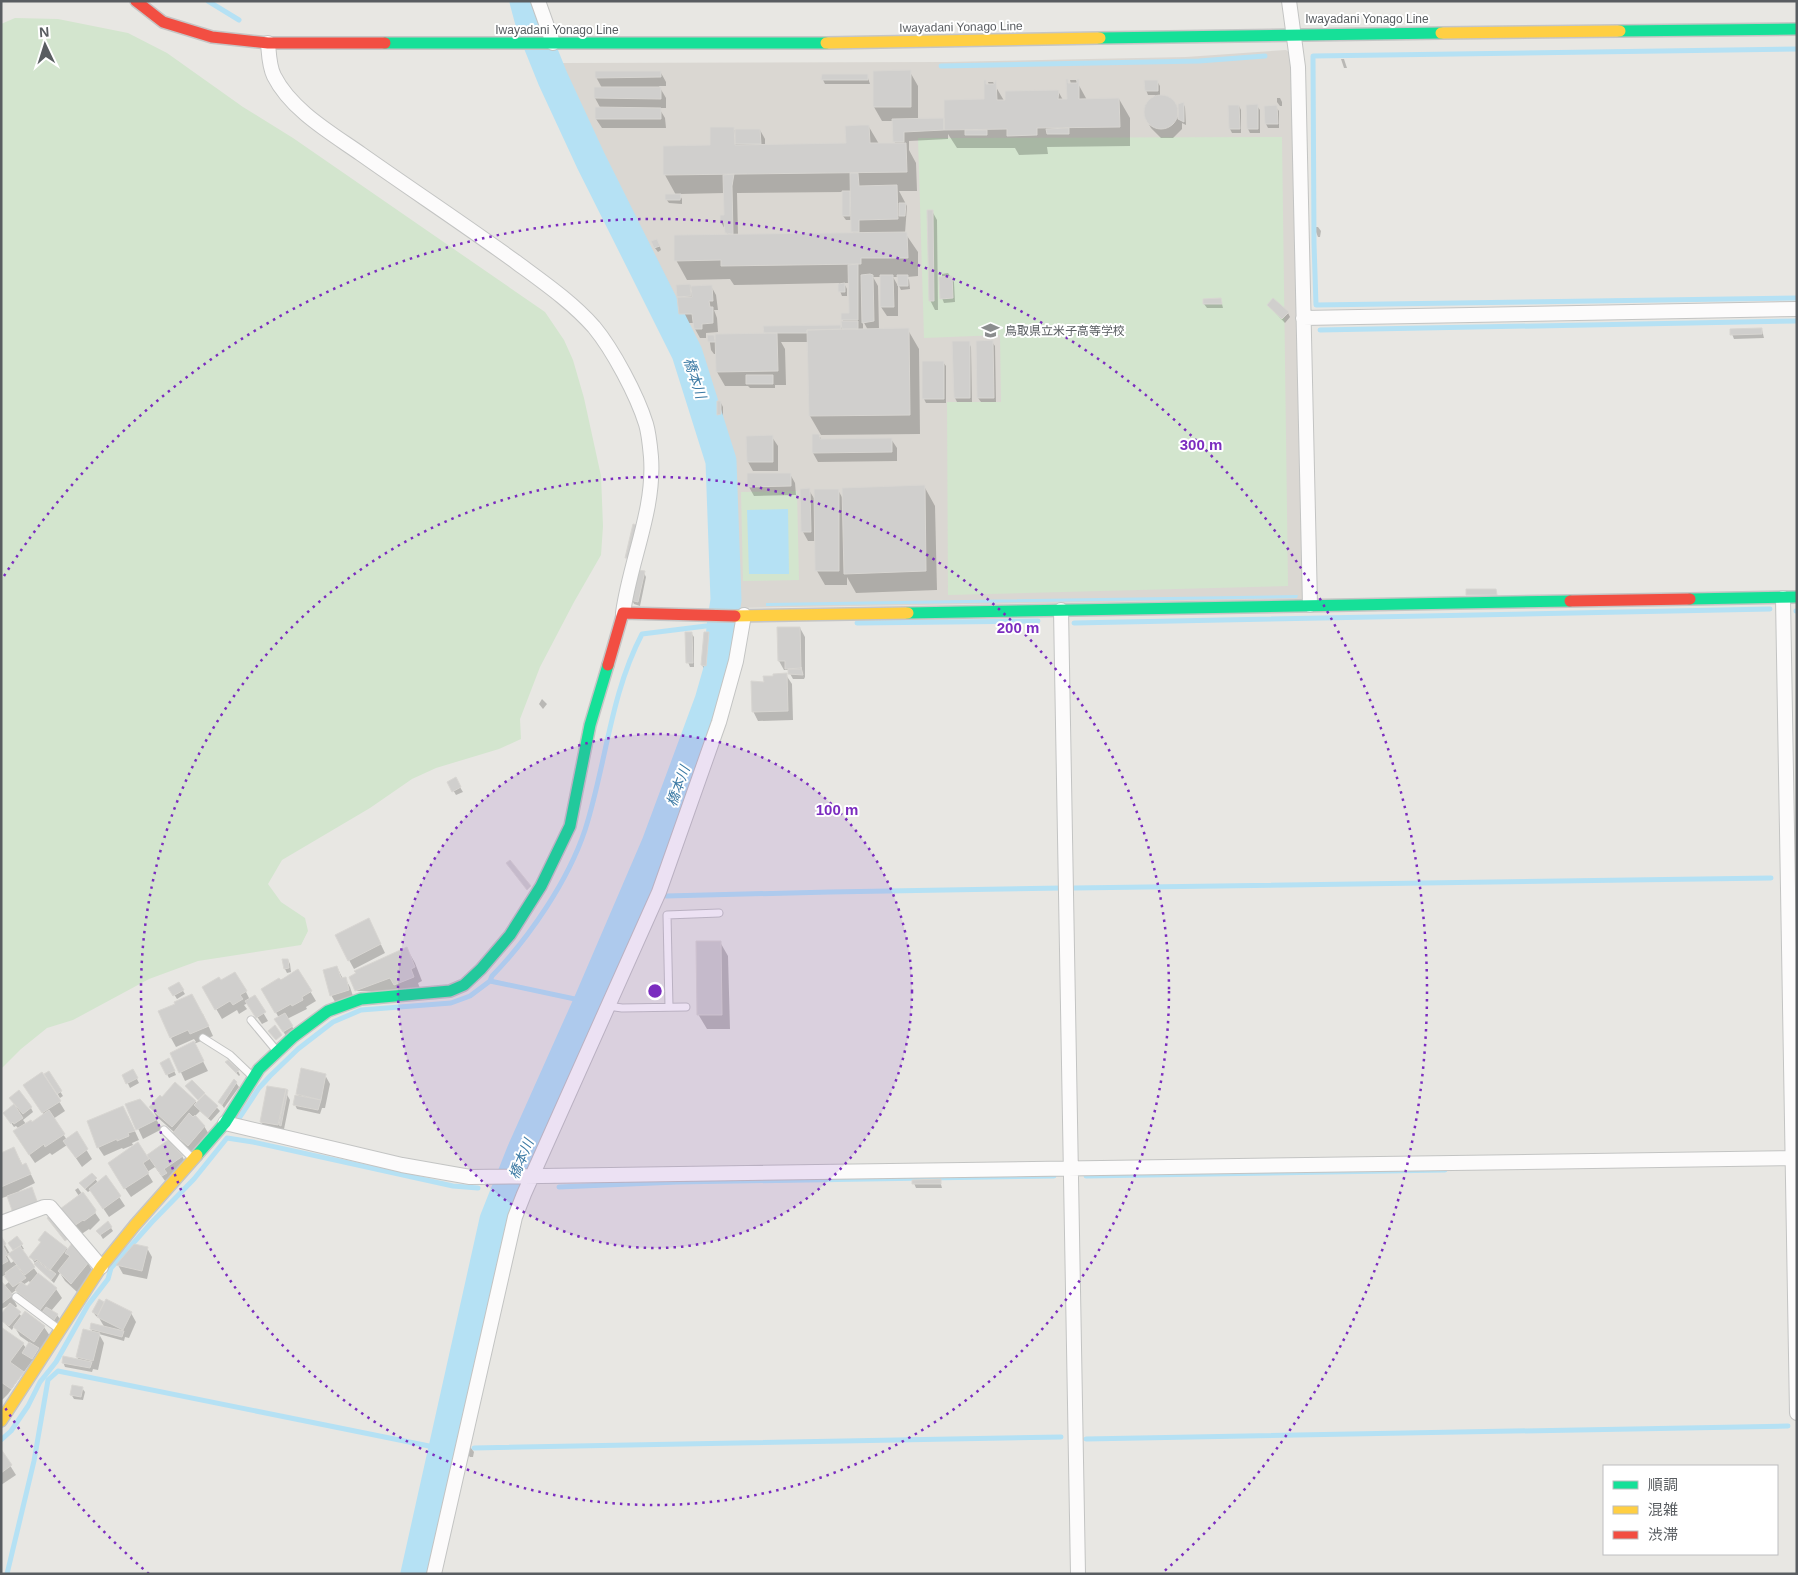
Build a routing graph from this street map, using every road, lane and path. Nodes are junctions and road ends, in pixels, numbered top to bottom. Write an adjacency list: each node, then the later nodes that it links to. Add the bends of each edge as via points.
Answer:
1 (136, 1): 6 (street, Iwayadani Yonago Line, via 163,22 212,37)
2 (538, 1): 7 (street)
3 (1289, 1): 5 (street)
4 (1797, 30): 5 (street, Iwayadani Yonago Line)
5 (1294, 34): 7 (street, Iwayadani Yonago Line, via 797,44); 9 (street, via 1298,68)
6 (268, 43): 7 (street, Iwayadani Yonago Line); 13 (street, via 274,76 304,112 557,292 594,327 614,356 646,424 651,458 650,494)
7 (550, 44)
8 (1797, 309): 9 (street)
9 (1303, 318): 11 (street)
10 (1790, 598): 11 (street); 25 (street)
11 (1310, 605): 12 (street)
12 (1061, 610): 14 (street); 27 (street)
13 (623, 613): 14 (street); 21 (street, via 590,725 570,826 540,886 510,935 464,985 450,991 362,999 345,1004 328,1011)
14 (740, 615): 16 (street, via 736,661 719,722 658,892)
15 (719, 913): 17 (lane, via 667,915)
16 (608, 1006): 17 (lane); 28 (street)
17 (669, 1007): 18 (lane)
18 (686, 1007)
19 (251, 1020): 21 (lane)
20 (203, 1038): 22 (lane, via 230,1055)
21 (278, 1052): 22 (street)
22 (254, 1078): 23 (street)
23 (225, 1123): 26 (street); 28 (street, via 402,1165 470,1177)
24 (164, 1130): 26 (lane)
25 (1794, 1158): 27 (street); 33 (street)
26 (193, 1159): 30 (street)
27 (1070, 1168): 28 (street); 36 (street)
28 (532, 1177): 35 (street, via 515,1217)
29 (1, 1222): 30 (street, via 50,1207)
30 (101, 1267): 32 (street)
31 (16, 1297): 32 (lane)
32 (60, 1330): 34 (street)
33 (1797, 1413)
34 (1, 1421)
35 (434, 1574)
36 (1078, 1574)

